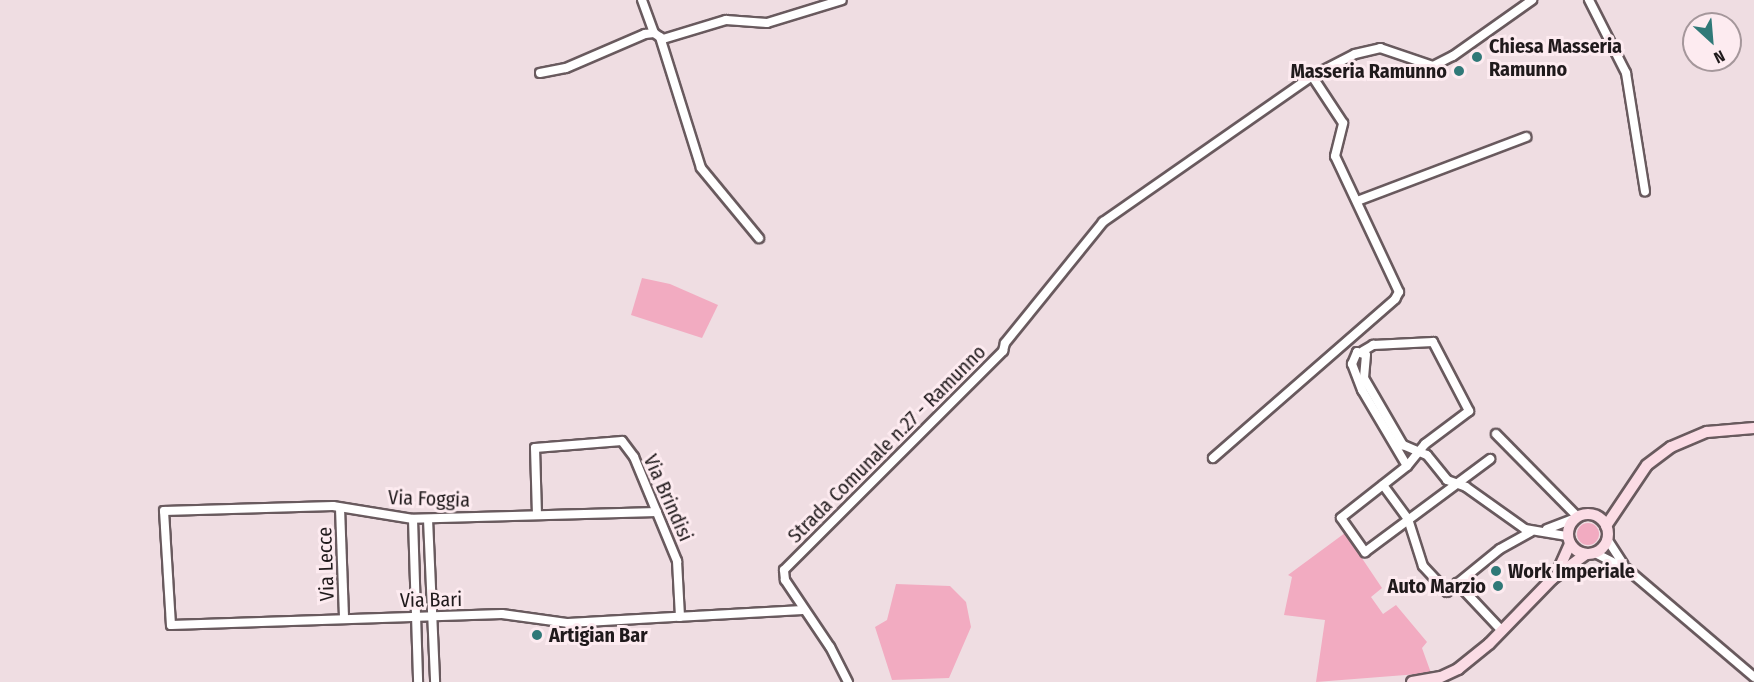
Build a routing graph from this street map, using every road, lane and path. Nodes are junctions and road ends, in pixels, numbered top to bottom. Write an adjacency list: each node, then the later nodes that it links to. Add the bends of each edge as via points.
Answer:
1 (642, 0): 5 (street)
2 (842, 0): 5 (street, via 767,23 726,20)
3 (1532, 0): 7 (street, Strada Comunale n.27 - Ramunno, via 1454,56 1432,66 1380,48 1355,54)
4 (1589, 0): 9 (street, via 1626,73)
5 (657, 35): 6 (street, via 567,68); 11 (street, via 701,168)
6 (540, 73)
7 (1312, 76): 10 (street, via 1343,123 1335,156); 40 (street, Strada Comunale n.27 - Ramunno, via 1103,222 1005,343 1003,351 783,575)
8 (1526, 137): 10 (street)
9 (1645, 191)
10 (1357, 201): 16 (street, via 1396,283 1395,300)
11 (759, 238)
12 (1363, 351): 15 (street, via 1368,362 1364,378 1403,445); 15 (street, via 1373,345 1433,342 1455,378 1469,411); 18 (street, via 1352,357 1352,364 1379,422)
13 (1754, 428): 21 (main road, via 1707,432 1671,447 1647,465)
14 (1496, 434): 27 (street)
15 (1419, 452): 18 (street); 19 (street)
16 (1213, 458)
17 (1490, 459): 19 (street)
18 (1407, 466): 20 (street)
19 (1455, 484): 30 (street); 32 (street, via 1466,487)
20 (1383, 485): 30 (street); 30 (street, via 1341,518 1365,552)
21 (1622, 498): 26 (main road); 31 (main road)
22 (340, 508): 23 (street, Via Foggia); 28 (street, Via Foggia); 44 (street, Via Lecce)
23 (164, 511): 44 (street, Via Bari, via 171,624)
24 (657, 512): 25 (street, Via Foggia); 25 (street, Via Brindisi, via 634,457 622,441 535,448); 43 (street, Via Brindisi, via 678,561)
25 (537, 515): 29 (street, Via Foggia)
26 (1595, 515): 27 (main road); 31 (main road)
27 (1576, 518): 33 (street); 35 (main road)
28 (413, 519): 29 (street, Via Foggia); 41 (street)
29 (428, 519): 42 (street)
30 (1408, 519): 39 (street, via 1423,566 1447,592)
31 (1606, 526): 34 (main road)
32 (1531, 532): 33 (street); 39 (street, via 1500,549)
33 (1541, 532): 35 (street)
34 (1607, 539): 36 (main road); 37 (street)
35 (1569, 540): 36 (main road); 38 (main road)
36 (1590, 553): 37 (street); 38 (main road)
37 (1627, 569): 46 (street)
38 (1552, 579): 45 (main road)
39 (1457, 583): 45 (street)
40 (803, 610): 43 (street, Via Bari); 49 (street, via 830,647)
41 (416, 616): 42 (street, Via Bari); 44 (street, Via Bari); 47 (street)
42 (432, 616): 43 (street, Via Bari, via 502,614 568,623); 48 (street)
43 (680, 617)
44 (344, 619)
45 (1502, 631): 50 (main road, via 1458,669 1441,677)
46 (1754, 677)
47 (418, 682)
48 (435, 682)
49 (848, 682)
50 (1412, 682)

